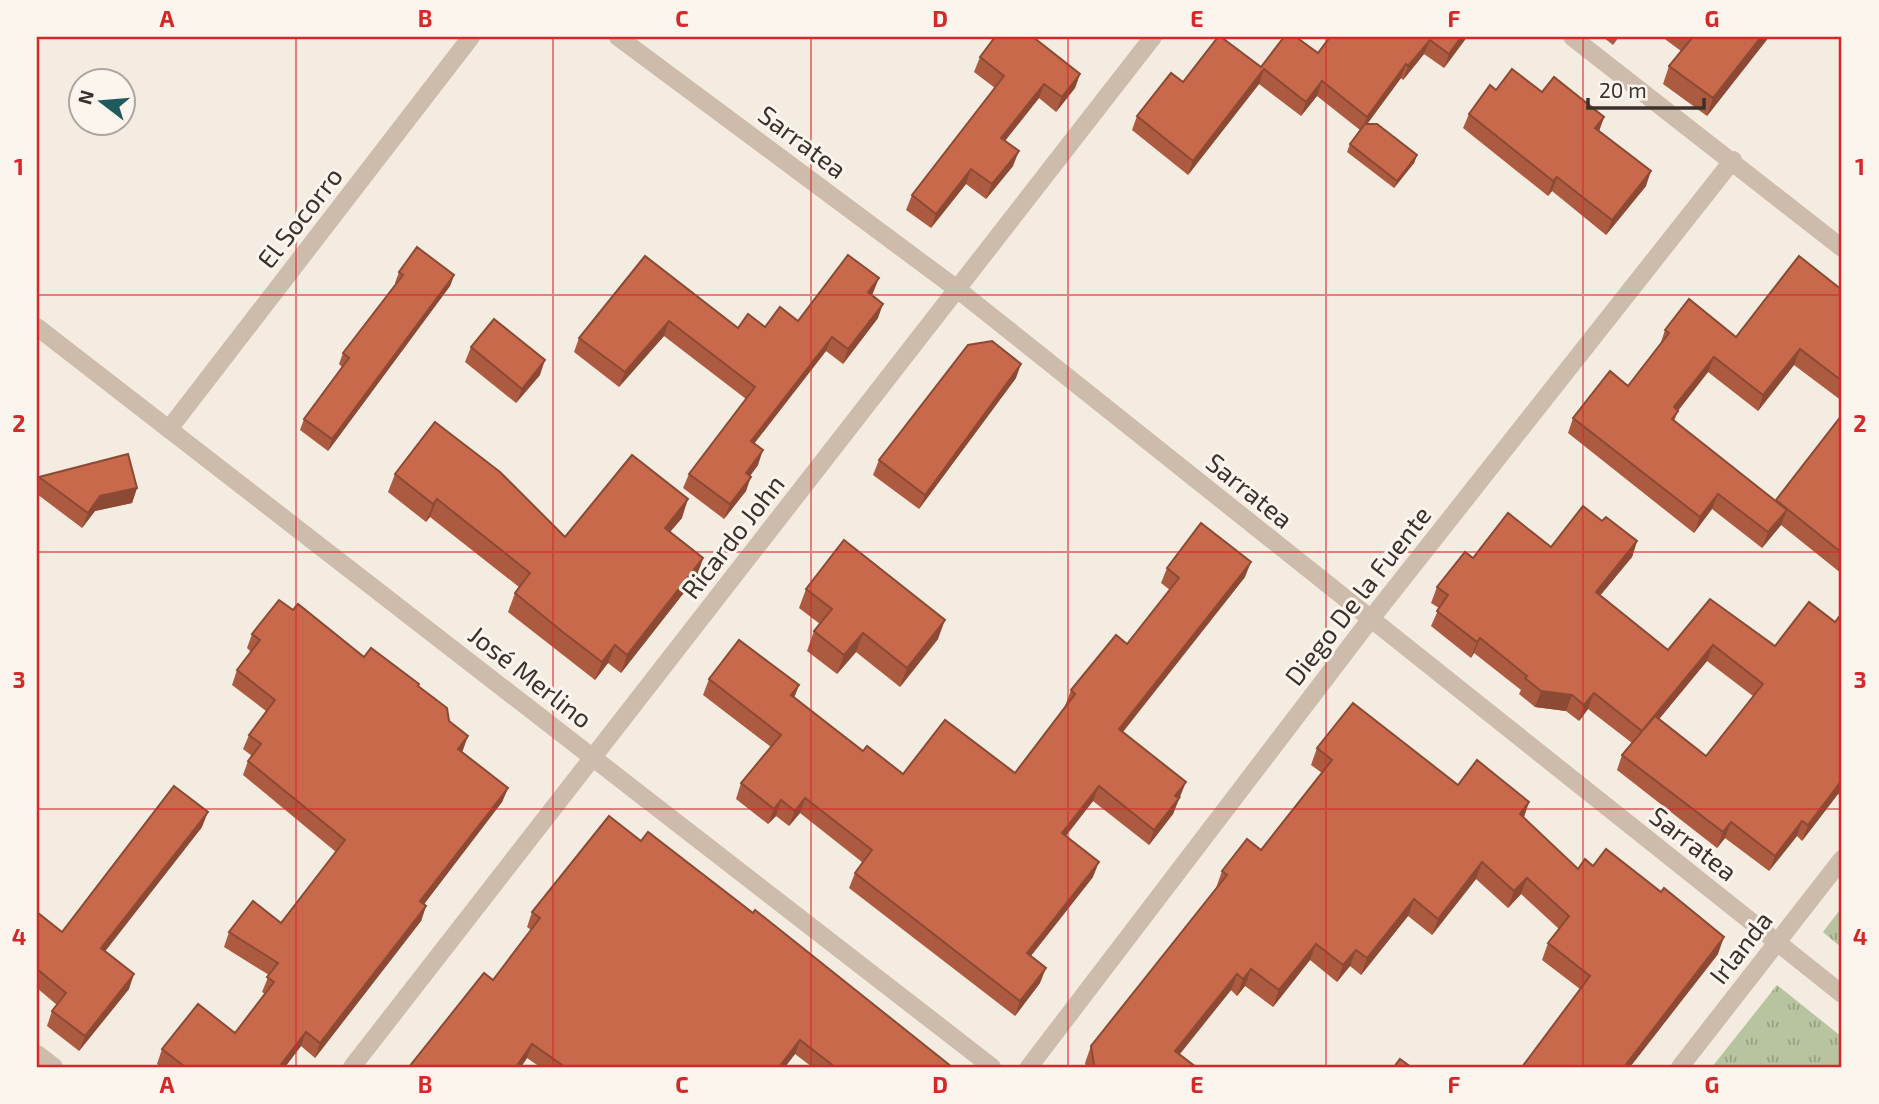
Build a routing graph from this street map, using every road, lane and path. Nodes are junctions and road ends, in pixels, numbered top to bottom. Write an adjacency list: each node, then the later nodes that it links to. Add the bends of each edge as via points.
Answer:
1 (471, 37): 9 (street, El Socorro)
2 (618, 37): 7 (street, Sarratea)
3 (1153, 37): 7 (street, Ricardo John)
4 (1572, 37): 5 (street)
5 (1733, 160): 6 (street); 10 (street, Diego De la Fuente)
6 (1842, 248)
7 (957, 289): 10 (street, Sarratea); 11 (street, Ricardo John)
8 (37, 327): 9 (street, José Merlino)
9 (169, 429): 11 (street, José Merlino)
10 (1370, 620): 13 (street, Sarratea); 19 (street, Diego De la Fuente)
11 (593, 758): 17 (street, Ricardo John); 18 (street, José Merlino)
12 (1842, 859): 13 (street, Irlanda)
13 (1777, 942): 14 (street, Sarratea); 20 (street, Irlanda)
14 (1842, 994)
15 (37, 1054): 16 (street)
16 (54, 1067)
17 (352, 1067)
18 (992, 1067)
19 (1029, 1067)
20 (1679, 1067)

